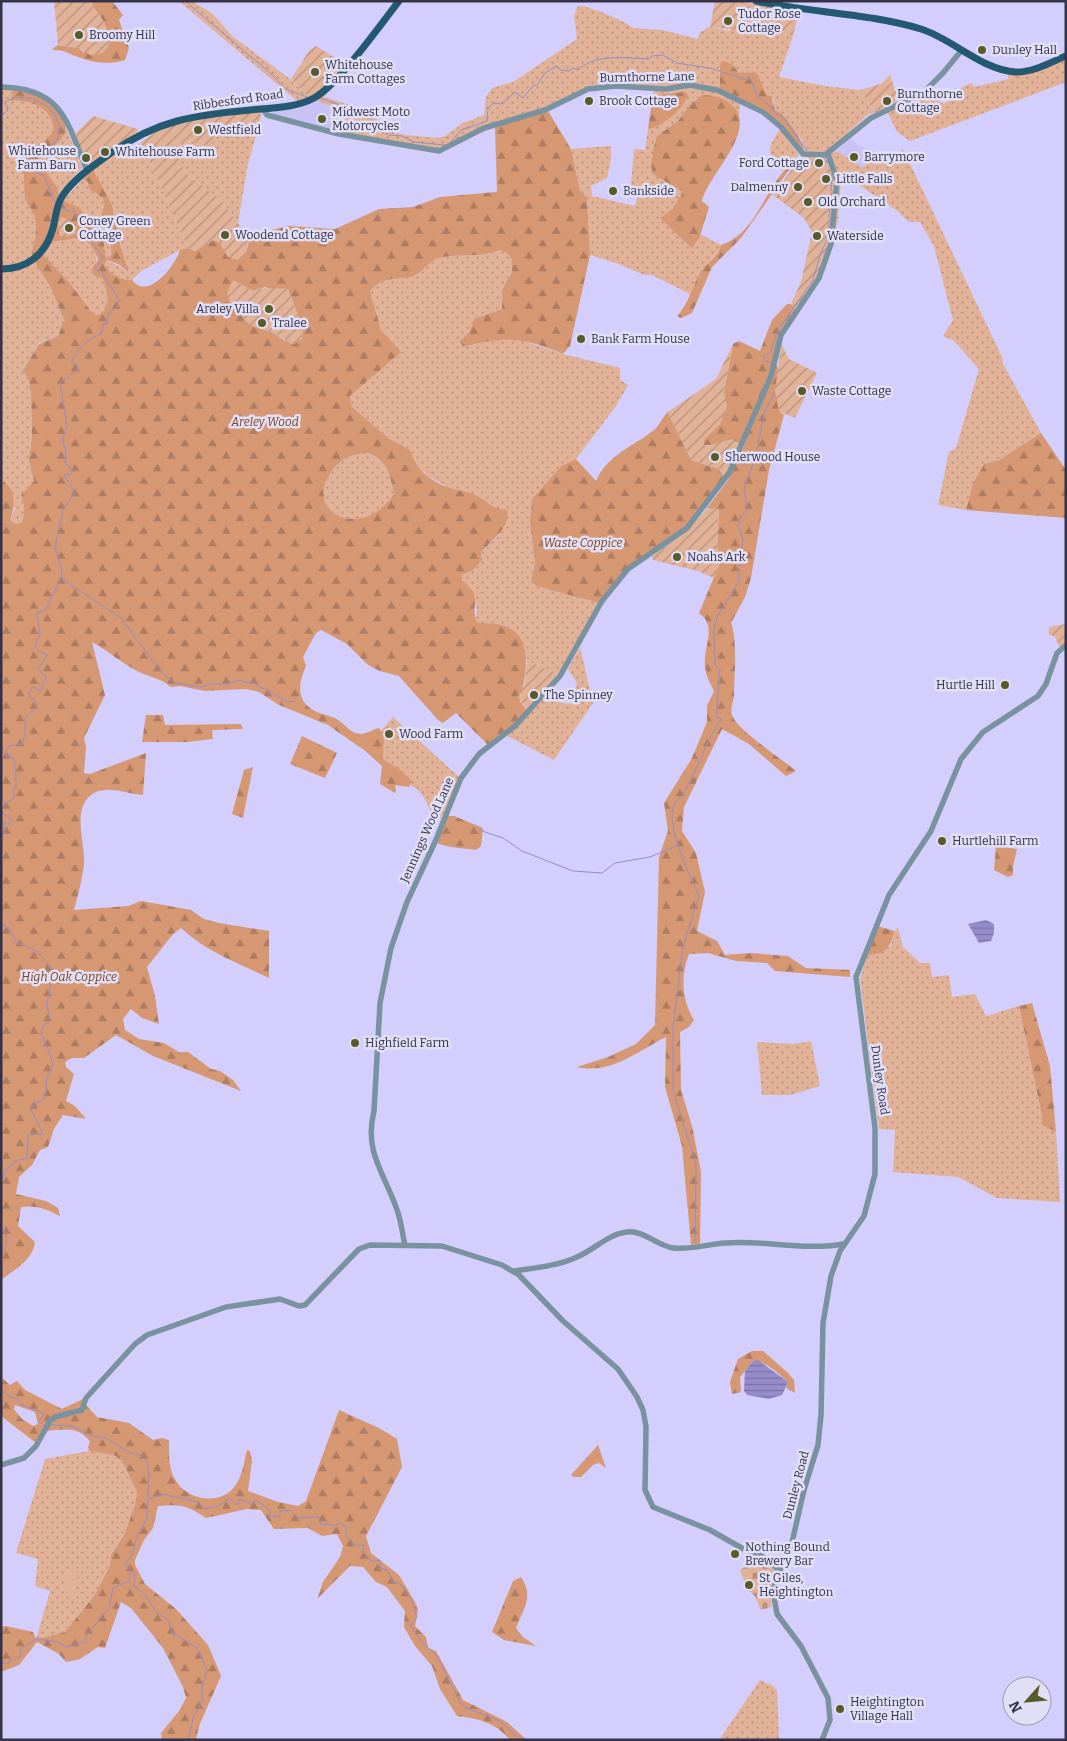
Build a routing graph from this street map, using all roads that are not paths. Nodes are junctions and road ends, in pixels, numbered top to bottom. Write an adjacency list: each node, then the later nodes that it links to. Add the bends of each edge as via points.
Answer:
1 (399, 1): 6 (main road, Ribbesford Road, via 320,94 303,102)
2 (756, 1): 3 (main road, via 919,29)
3 (961, 51): 4 (main road, via 1014,72); 7 (street, via 934,84 866,121)
4 (1066, 56)
5 (1, 87): 8 (street, via 28,90 50,99 63,116)
6 (262, 108): 7 (street, Burnthorne Lane, via 267,115 323,131 439,151 484,128 551,108 588,89 616,86 666,89 689,85 717,90 763,112 781,127 803,154); 8 (main road, Ribbesford Road, via 211,114 158,126 129,140)
7 (828, 154): 12 (street, Jennings Wood Lane, via 837,180 831,244 819,278 781,335 771,376 729,473 687,528 628,570 602,601 560,676 515,726 470,765 452,797 400,920 381,993 374,1111 370,1128 376,1163 396,1207)
8 (87, 171): 9 (main road, Ribbesford Road, via 61,198 51,233 38,256 19,267)
9 (1, 268)
10 (1066, 645): 11 (street, Dunley Road, via 1056,656 1038,696 983,732 961,759 931,831 889,895 858,969 855,986 875,1127 876,1163 867,1209)
11 (844, 1244): 13 (street, via 821,1248 726,1243 678,1249 630,1231 610,1237 576,1258); 15 (street, Dunley Road, via 835,1261 823,1322 818,1445 790,1551)
12 (405, 1245): 13 (street, via 442,1246); 14 (street, via 370,1245 359,1249 305,1305 280,1299 226,1307 147,1335 86,1398 82,1410 55,1417 24,1458)
13 (514, 1271): 15 (street, via 563,1321 611,1362 632,1389 645,1417 645,1482 650,1503 762,1556)
14 (1, 1465)
15 (780, 1571): 16 (street, Dunley Road, via 773,1591 774,1607 812,1666 830,1705 830,1720)
16 (822, 1740)

